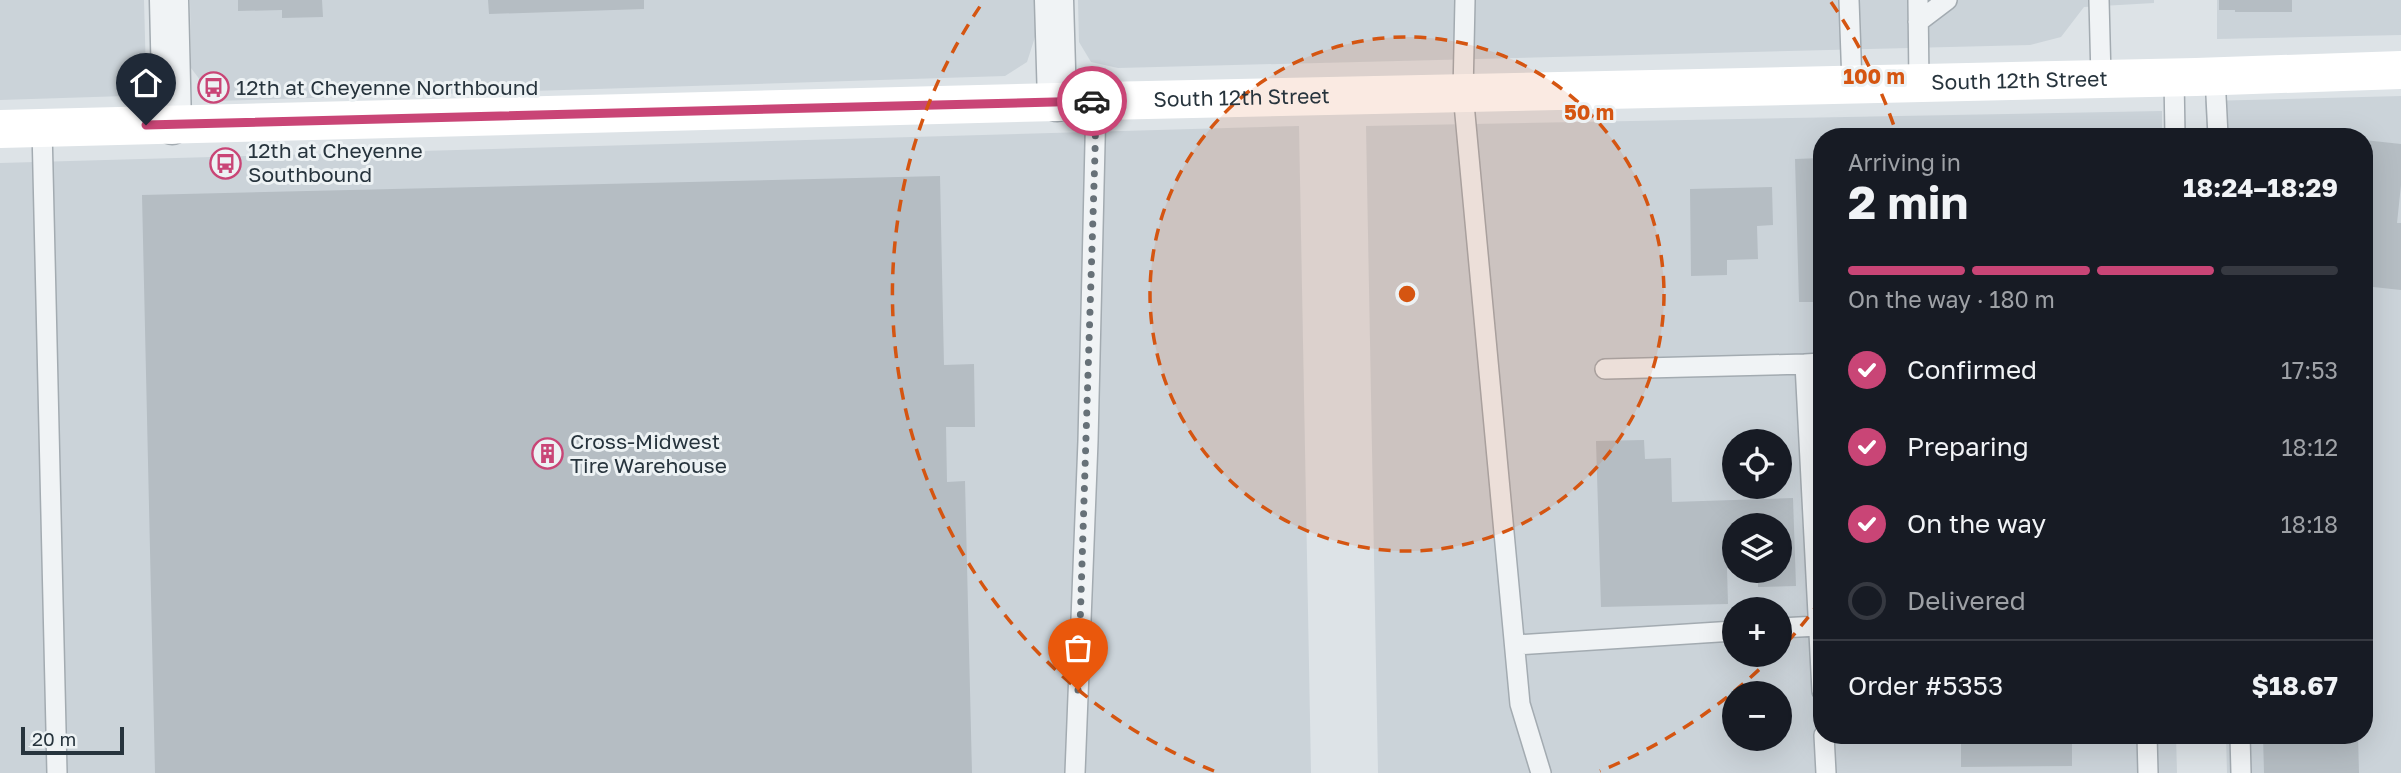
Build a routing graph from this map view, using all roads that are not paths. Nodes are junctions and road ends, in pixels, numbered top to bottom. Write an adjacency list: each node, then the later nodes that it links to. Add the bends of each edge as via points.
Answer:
1 (169, 0): 18 (street)
2 (1054, 0): 17 (street)
3 (1465, 0): 15 (lane)
4 (1849, 0): 14 (lane)
5 (1918, 0): 8 (lane)
6 (1947, 0): 8 (lane)
7 (2099, 0): 12 (lane)
8 (1918, 22): 13 (lane)
9 (2401, 70): 10 (street, South 12th Street)
10 (2215, 76): 11 (street, South 12th Street); 21 (lane)
11 (2174, 77): 12 (street, South 12th Street); 20 (lane)
12 (2101, 79): 13 (street, South 12th Street)
13 (1919, 83): 14 (street, South 12th Street)
14 (1853, 84): 15 (street, South 12th Street)
15 (1463, 93): 16 (street, South 12th Street); 28 (lane)
16 (1096, 101): 17 (street, South 12th Street); 33 (lane)
17 (1057, 102): 18 (street, South 12th Street)
18 (172, 125): 19 (street, South 12th Street)
19 (43, 128): 22 (street, South 12th Street); 32 (lane)
20 (2175, 128)
21 (2217, 128)
22 (0, 129)
23 (1813, 363): 24 (lane)
24 (1605, 369)
25 (1813, 626): 26 (lane)
26 (1792, 627)
27 (1722, 632): 28 (lane)
28 (1515, 645): 34 (lane, via 1520,704)
29 (1824, 744): 35 (lane)
30 (2147, 744): 36 (lane)
31 (2240, 744): 37 (lane)
32 (57, 773)
33 (1075, 773)
34 (1541, 773)
35 (1826, 773)
36 (2148, 773)
37 (2241, 773)

